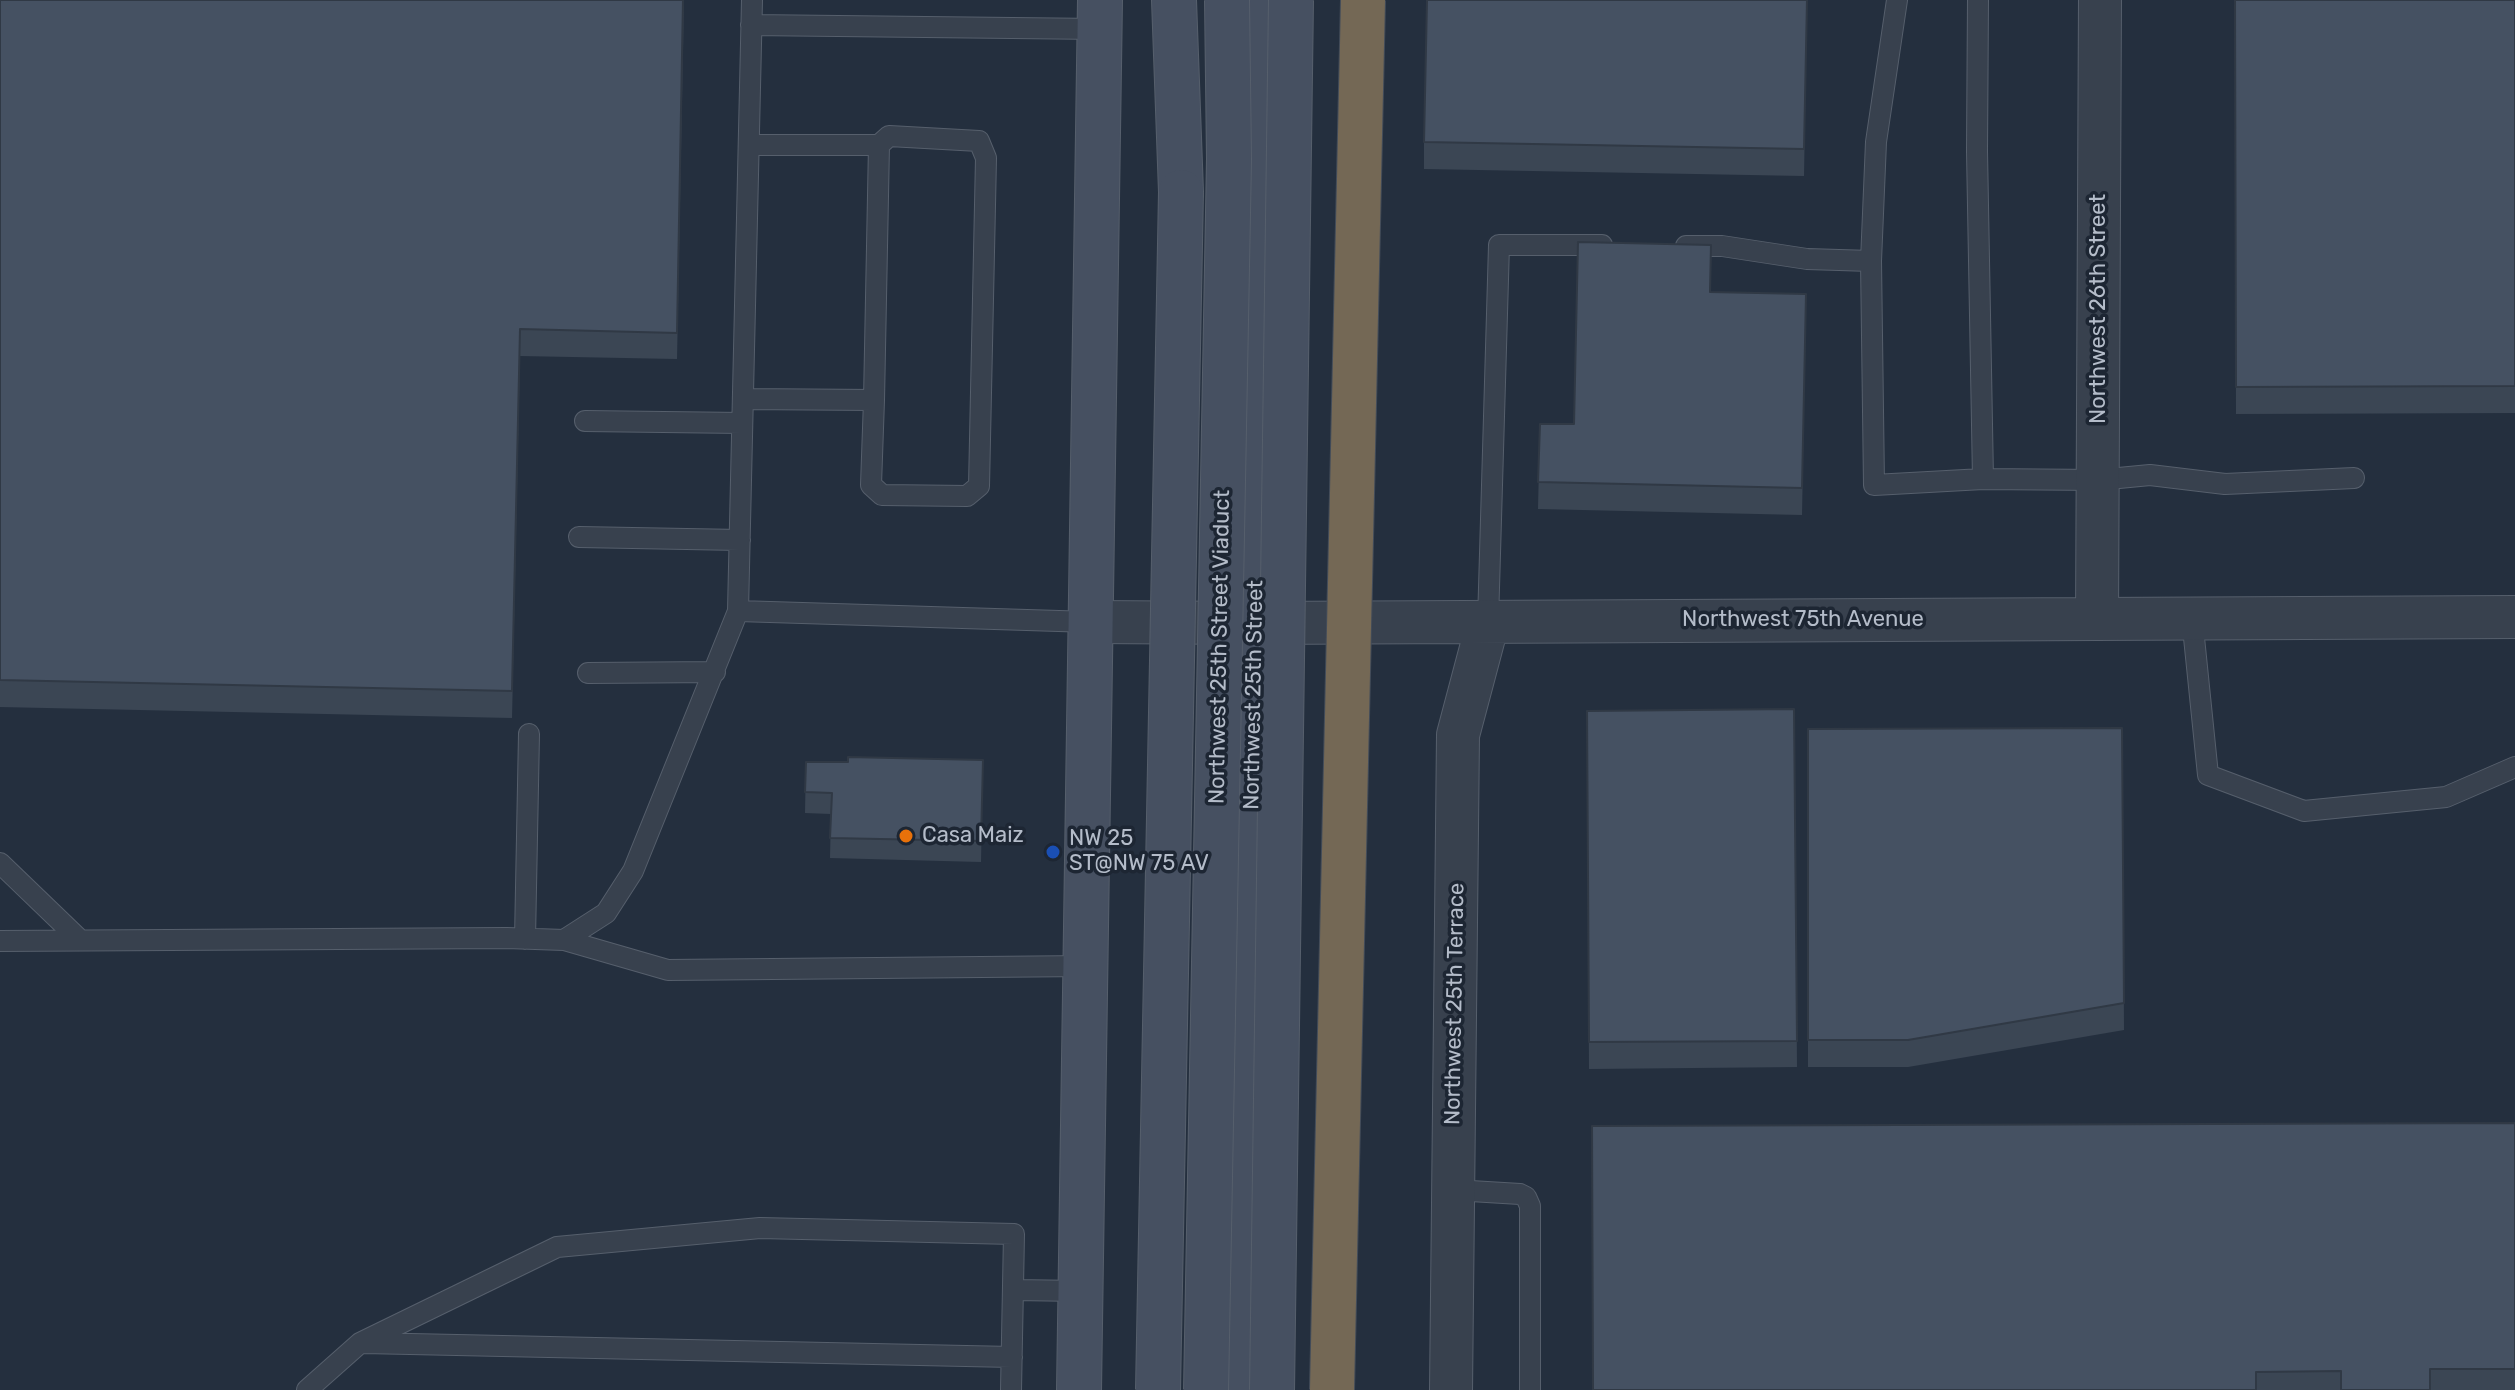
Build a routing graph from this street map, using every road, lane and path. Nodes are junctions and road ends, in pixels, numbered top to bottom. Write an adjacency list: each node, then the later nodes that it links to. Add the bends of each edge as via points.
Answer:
1 (752, 0): 11 (lane)
2 (1174, 0): 51 (main road, bridge, via 1181,192)
3 (1227, 0): 52 (main road, Northwest 25th Street Viaduct, bridge, via 1229,175)
4 (1268, 0): 32 (main road, Northwest 25th Street)
5 (1291, 0): 54 (main road, bridge)
6 (1363, 0): 55 (highway, bridge)
7 (1897, 0): 16 (lane, via 1876,142)
8 (1978, 0): 22 (lane)
9 (2100, 0): 23 (street, Northwest 26th Street)
10 (1099, 14): 11 (lane); 30 (main road)
11 (751, 25): 12 (lane)
12 (749, 145): 13 (lane); 17 (lane)
13 (879, 145): 18 (lane); 18 (lane, via 889,136 979,141 986,158 979,486 967,496 882,495 871,485)
14 (1626, 245): 31 (lane, via 1499,245)
15 (1674, 246): 16 (lane)
16 (1871, 261): 22 (lane, via 1874,485)
17 (743, 399): 18 (lane); 20 (lane)
18 (874, 400)
19 (585, 421): 20 (lane)
20 (742, 423): 25 (lane)
21 (2354, 478): 23 (lane, via 2225,484 2150,475)
22 (1983, 479): 23 (lane)
23 (2098, 480): 29 (street, Northwest 26th Street)
24 (579, 537): 25 (lane)
25 (740, 540): 26 (lane)
26 (738, 611): 30 (lane); 33 (lane)
27 (2515, 617): 28 (street, Northwest 75th Avenue)
28 (2192, 618): 29 (street, Northwest 75th Avenue); 36 (lane, via 2208,775 2304,811 2446,797)
29 (2097, 619): 31 (street, Northwest 75th Avenue)
30 (1091, 622): 32 (street, Northwest 75th Avenue); 42 (main road)
31 (1488, 622): 32 (street, Northwest 75th Avenue); 43 (street, Northwest 25th Terrace, via 1458,735)
32 (1256, 623): 53 (main road, Northwest 25th Street)
33 (715, 672): 34 (lane); 40 (lane, via 633,871 606,913)
34 (588, 673)
35 (529, 734): 38 (lane)
36 (2515, 767)
37 (0, 863): 39 (lane)
38 (525, 939): 39 (lane); 40 (lane)
39 (80, 940): 41 (lane)
40 (564, 940): 42 (lane, via 668,970)
41 (0, 941)
42 (1086, 966): 45 (main road)
43 (1454, 1190): 56 (street, Northwest 25th Terrace); 57 (lane, via 1520,1194 1530,1206)
44 (1014, 1290): 45 (lane); 46 (lane, via 1014,1234 760,1228 557,1247); 47 (lane)
45 (1081, 1291): 50 (main road)
46 (360, 1343): 47 (lane); 48 (lane)
47 (1012, 1357): 49 (lane)
48 (307, 1390)
49 (1011, 1390)
50 (1079, 1390)
51 (1158, 1390)
52 (1206, 1390)
53 (1239, 1390)
54 (1272, 1390)
55 (1332, 1390)
56 (1451, 1390)
57 (1530, 1390)

